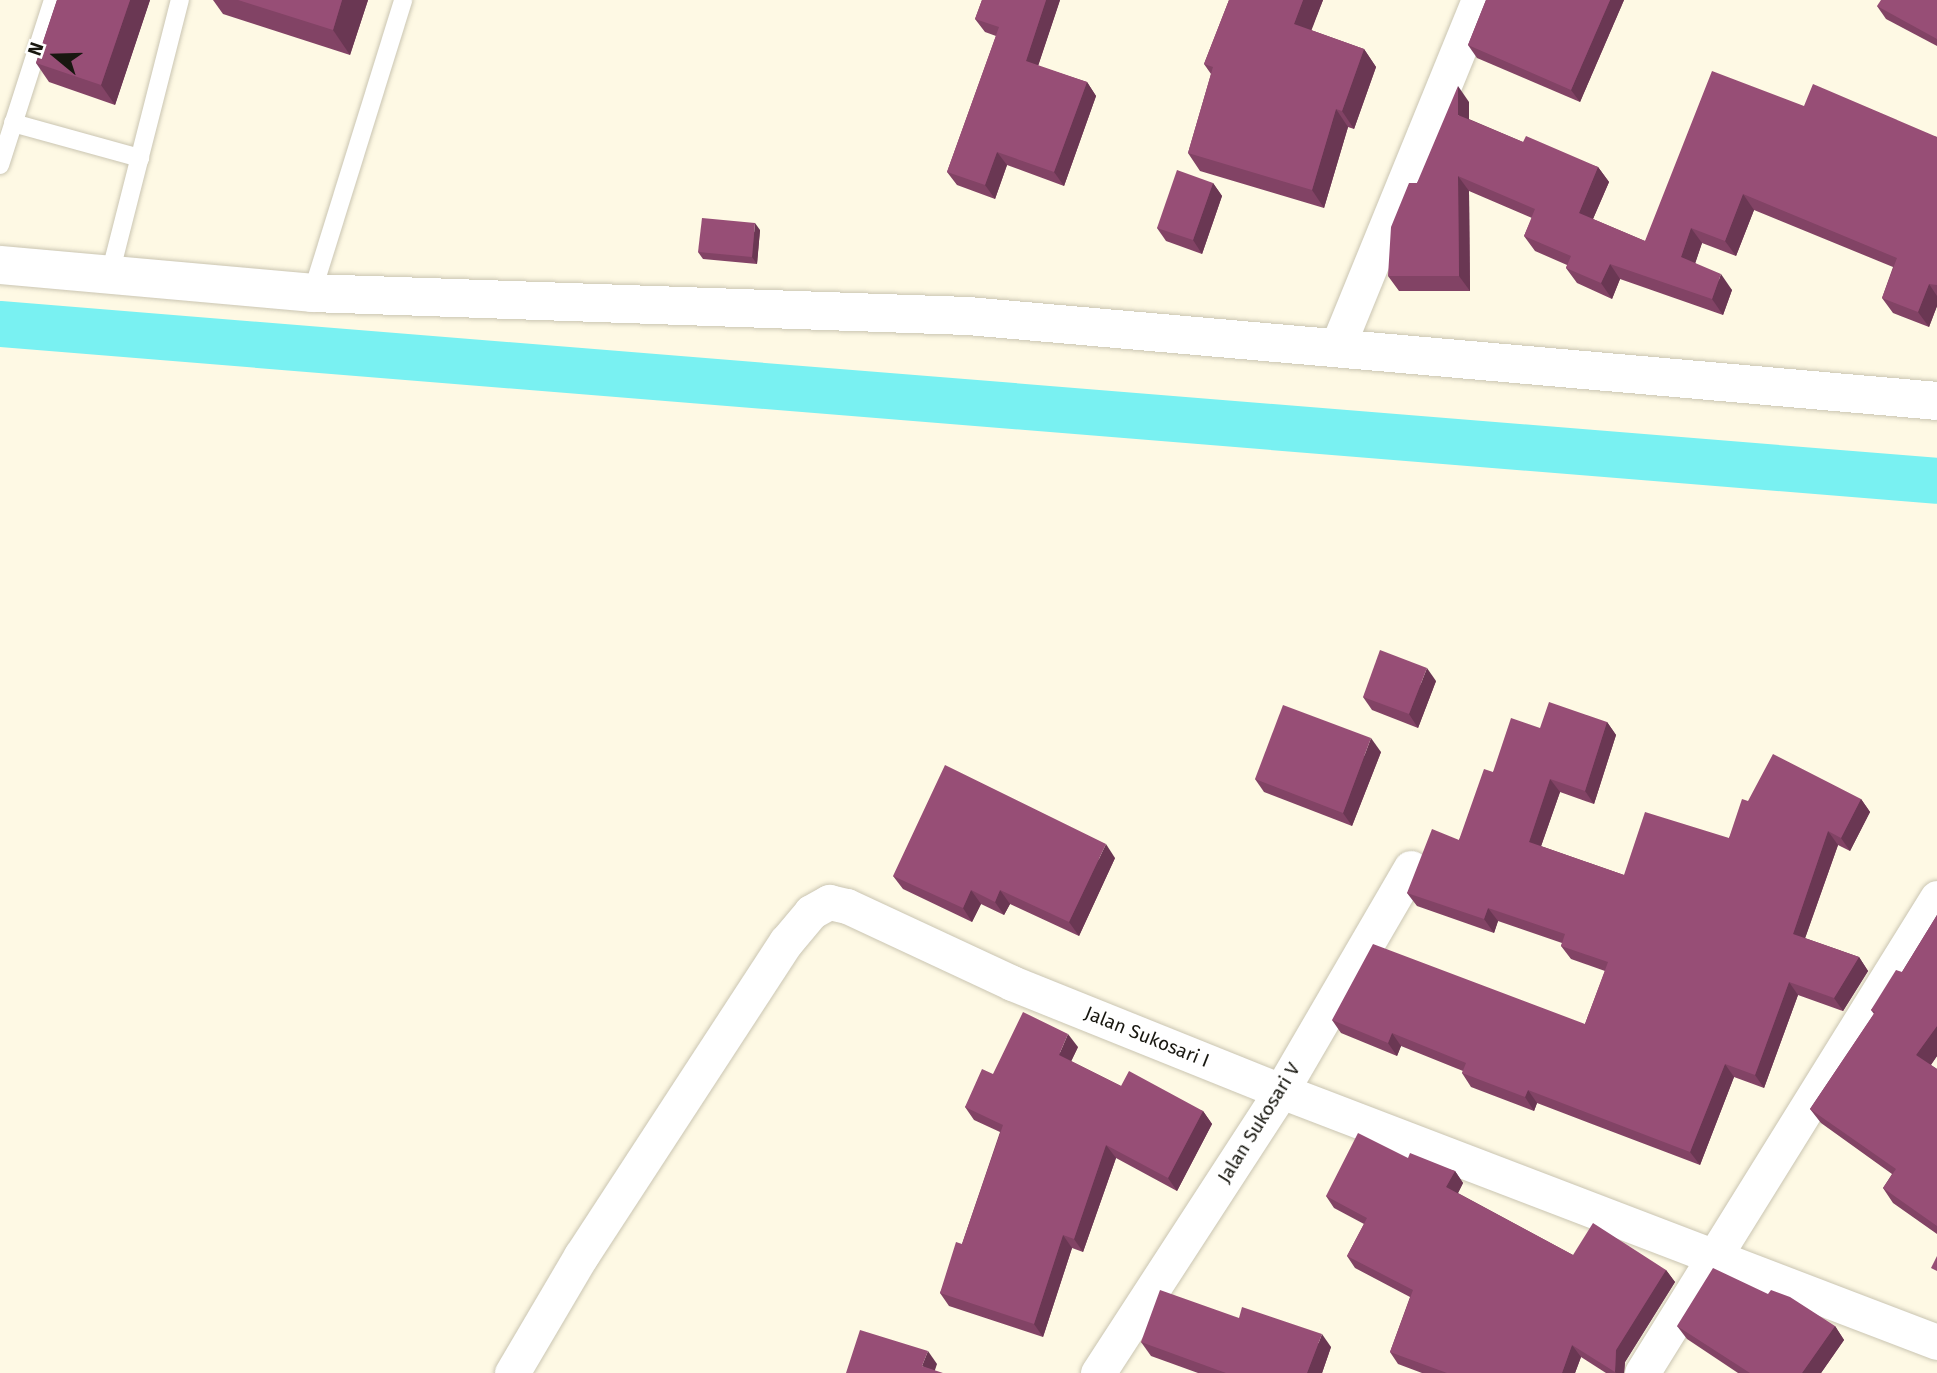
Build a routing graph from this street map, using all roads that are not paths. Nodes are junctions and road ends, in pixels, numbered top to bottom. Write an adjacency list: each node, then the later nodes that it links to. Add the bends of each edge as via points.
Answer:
1 (53, 0): 5 (lane)
2 (180, 0): 6 (lane)
3 (403, 0): 10 (lane)
4 (1479, 0): 11 (street)
5 (13, 123): 6 (lane); 7 (lane)
6 (140, 158): 9 (lane)
7 (0, 165)
8 (0, 265): 9 (street)
9 (110, 274): 10 (street)
10 (312, 293): 11 (street, via 968,316)
11 (1338, 345): 12 (street)
12 (1937, 401)
13 (1411, 868): 15 (street, Jalan Sukosari V)
14 (1937, 898): 16 (street)
15 (1281, 1091): 16 (street, Jalan Sukosari I); 18 (street, Jalan Sukosari I, via 1012,983 847,906 829,902 811,912 786,942 596,1233); 19 (street, Jalan Sukosari V)
16 (1718, 1255): 17 (street, Jalan Sukosari I); 20 (street)
17 (1937, 1342)
18 (512, 1373)
19 (1098, 1373)
20 (1642, 1373)

